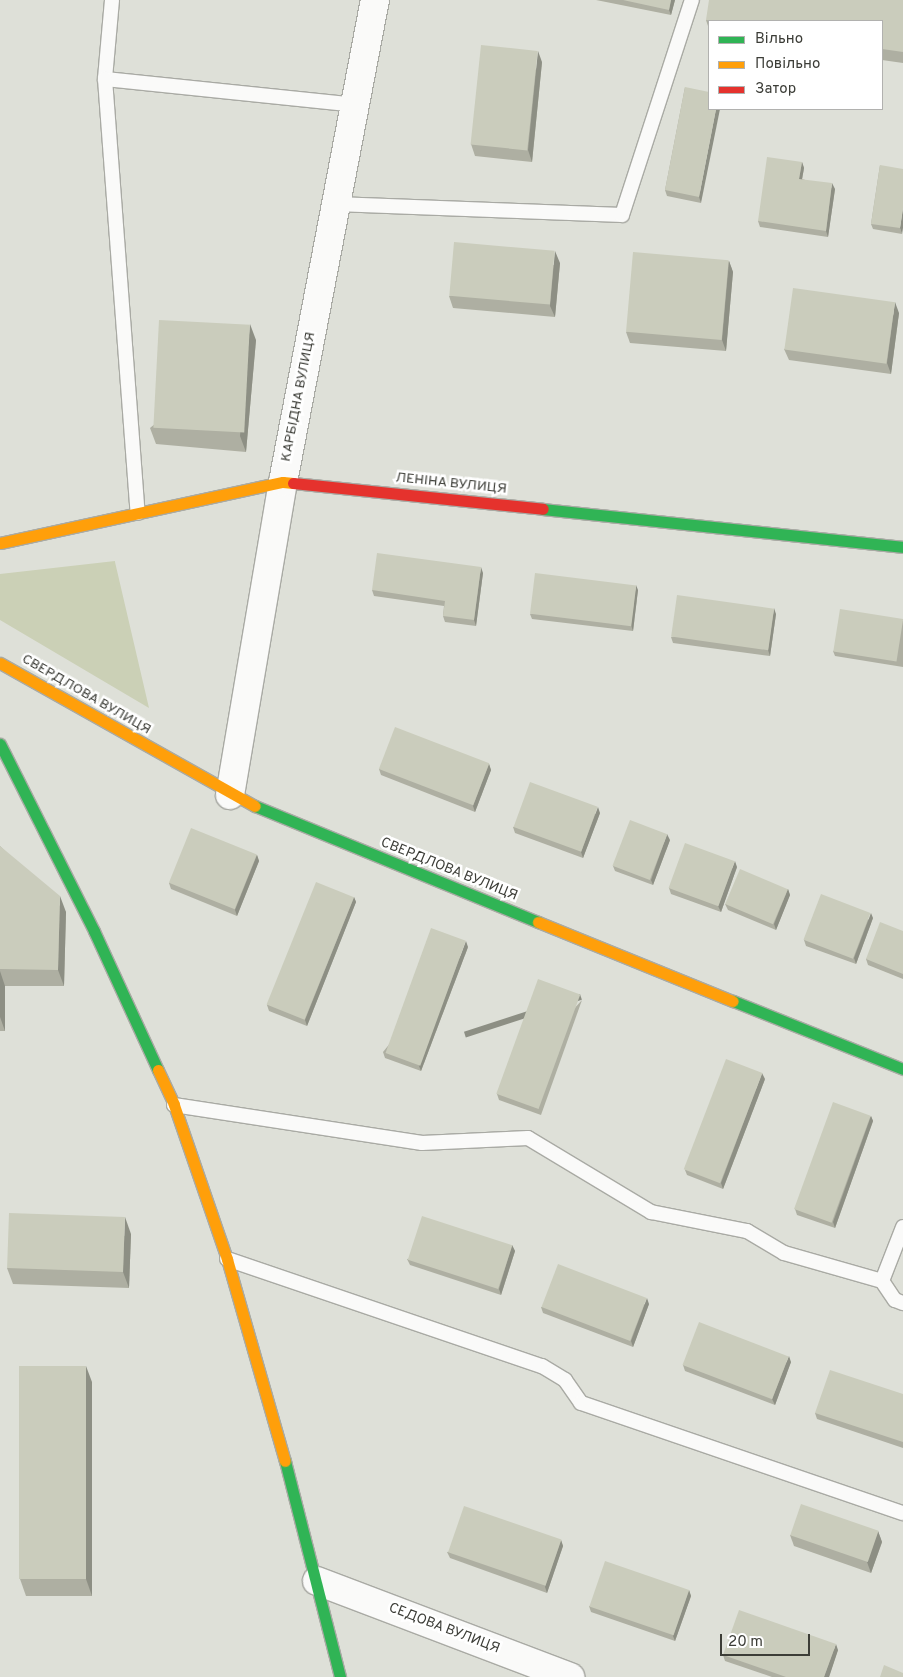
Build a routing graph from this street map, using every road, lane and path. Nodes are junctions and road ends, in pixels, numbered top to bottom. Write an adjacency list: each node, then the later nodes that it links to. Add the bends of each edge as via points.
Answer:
1 (112, 0): 4 (lane)
2 (375, 0): 5 (street, КАРБІДНА ВУЛИЦЯ)
3 (692, 0): 6 (lane, via 622,215)
4 (105, 79): 5 (lane); 8 (lane)
5 (355, 106): 6 (street, КАРБІДНА ВУЛИЦЯ)
6 (336, 204): 7 (street, КАРБІДНА ВУЛИЦЯ)
7 (283, 482): 8 (street, ЛЕНІНА ВУЛИЦЯ); 10 (street, ЛЕНІНА ВУЛИЦЯ); 13 (street, КАРБІДНА ВУЛИЦЯ)
8 (138, 513): 9 (street, ЛЕНІНА ВУЛИЦЯ)
9 (0, 543)
10 (903, 547)
11 (0, 663): 13 (street, СВЕРДЛОВА ВУЛИЦЯ)
12 (0, 744): 15 (street, via 94,931)
13 (230, 795): 14 (street, СВЕРДЛОВА ВУЛИЦЯ)
14 (903, 1069)
15 (174, 1105): 17 (street); 18 (lane, via 422,1143 528,1138 650,1212 747,1231 784,1253)
16 (903, 1226): 18 (lane)
17 (227, 1259): 20 (lane, via 542,1366 565,1380 581,1403); 21 (street, via 268,1395)
18 (882, 1282): 19 (lane, via 895,1300)
19 (903, 1303)
20 (903, 1513)
21 (317, 1581): 22 (street); 23 (street, СЕДОВА ВУЛИЦЯ)
22 (340, 1677)
23 (570, 1677)

